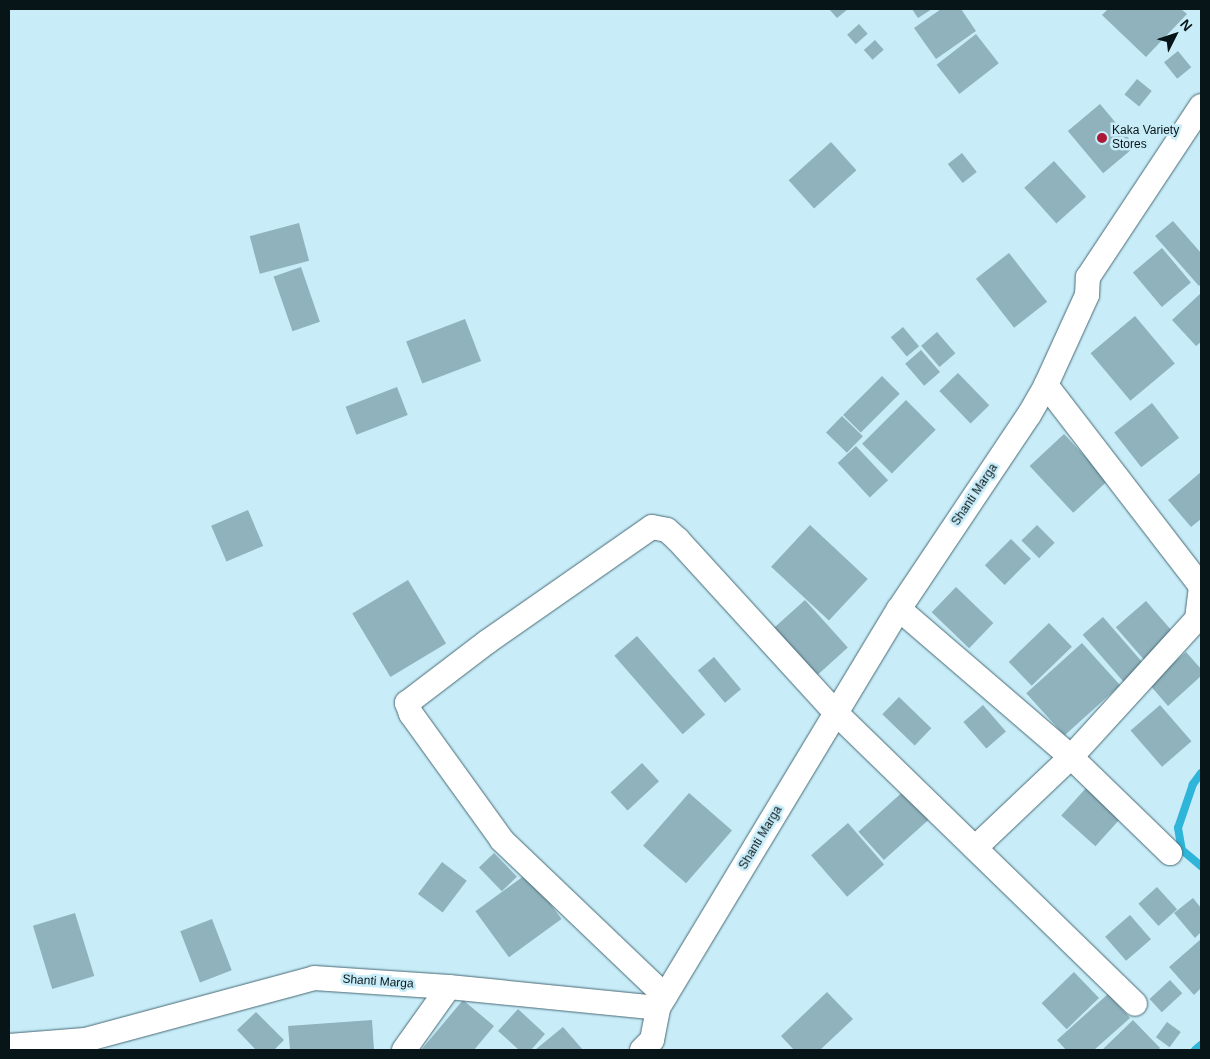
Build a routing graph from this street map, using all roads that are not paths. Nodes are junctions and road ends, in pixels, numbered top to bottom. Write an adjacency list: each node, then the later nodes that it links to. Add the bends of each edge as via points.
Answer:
1 (1201, 106): 2 (street, Shanti Marga, via 1088,277 1087,296)
2 (1046, 385): 3 (street); 4 (street, Shanti Marga)
3 (1201, 587): 6 (street, via 1197,619)
4 (899, 609): 5 (street, Shanti Marga); 6 (street)
5 (836, 713): 7 (street); 10 (street, Shanti Marga); 10 (street, via 678,540 667,530 652,527 487,642 407,704 502,840)
6 (1071, 757): 7 (street); 8 (street)
7 (974, 848): 11 (street)
8 (1170, 853)
9 (449, 987): 10 (street, Shanti Marga); 12 (street, Shanti Marga, via 314,978); 14 (street)
10 (662, 1002): 15 (street, via 652,1040)
11 (1135, 1004)
12 (88, 1045): 13 (street, Shanti Marga)
13 (9, 1046)
14 (404, 1050)
15 (642, 1050)

